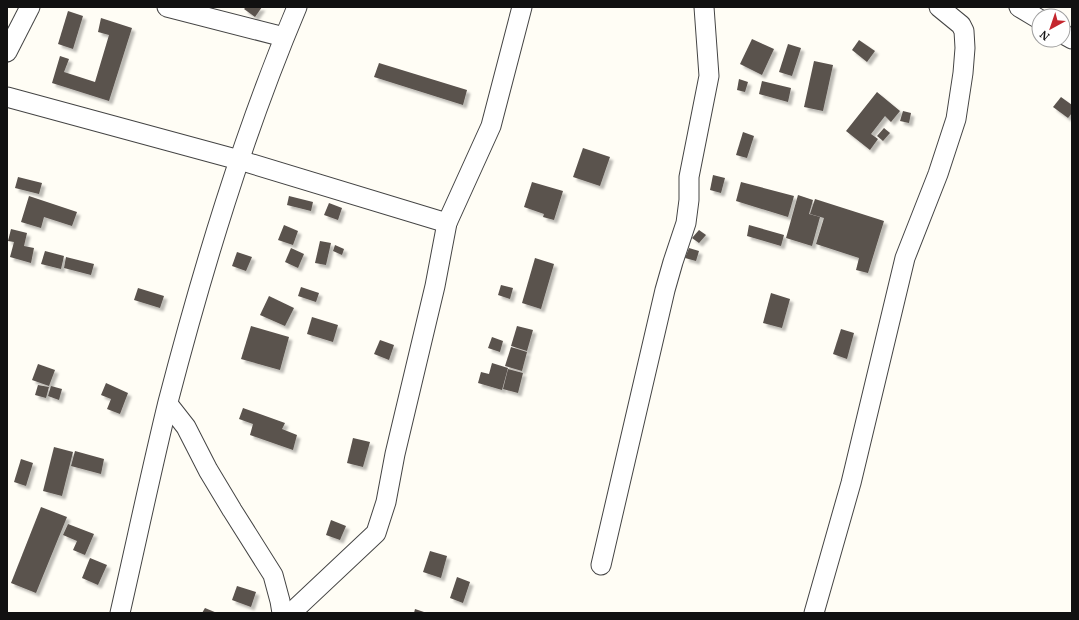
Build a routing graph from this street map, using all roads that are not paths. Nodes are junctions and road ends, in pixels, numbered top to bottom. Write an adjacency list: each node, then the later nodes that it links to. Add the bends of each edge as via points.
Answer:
1 (30, 7): 10 (street)
2 (167, 7): 9 (street)
3 (297, 7): 9 (street)
4 (522, 7): 13 (street, via 491,126)
5 (704, 7): 15 (street, via 708,76 689,177 686,223 665,290)
6 (939, 7): 19 (street, via 964,30 963,72 956,119 938,174 905,258 851,484)
7 (1019, 7): 8 (street)
8 (1031, 14)
9 (284, 37): 12 (street)
10 (7, 52)
11 (7, 97): 12 (street)
12 (239, 160): 13 (street); 14 (street)
13 (447, 223): 18 (street, via 386,502 376,533)
14 (168, 404): 16 (street); 17 (street, via 186,427 208,470 273,575)
15 (601, 565)
16 (120, 613)
17 (282, 613)
18 (291, 613)
19 (814, 613)

